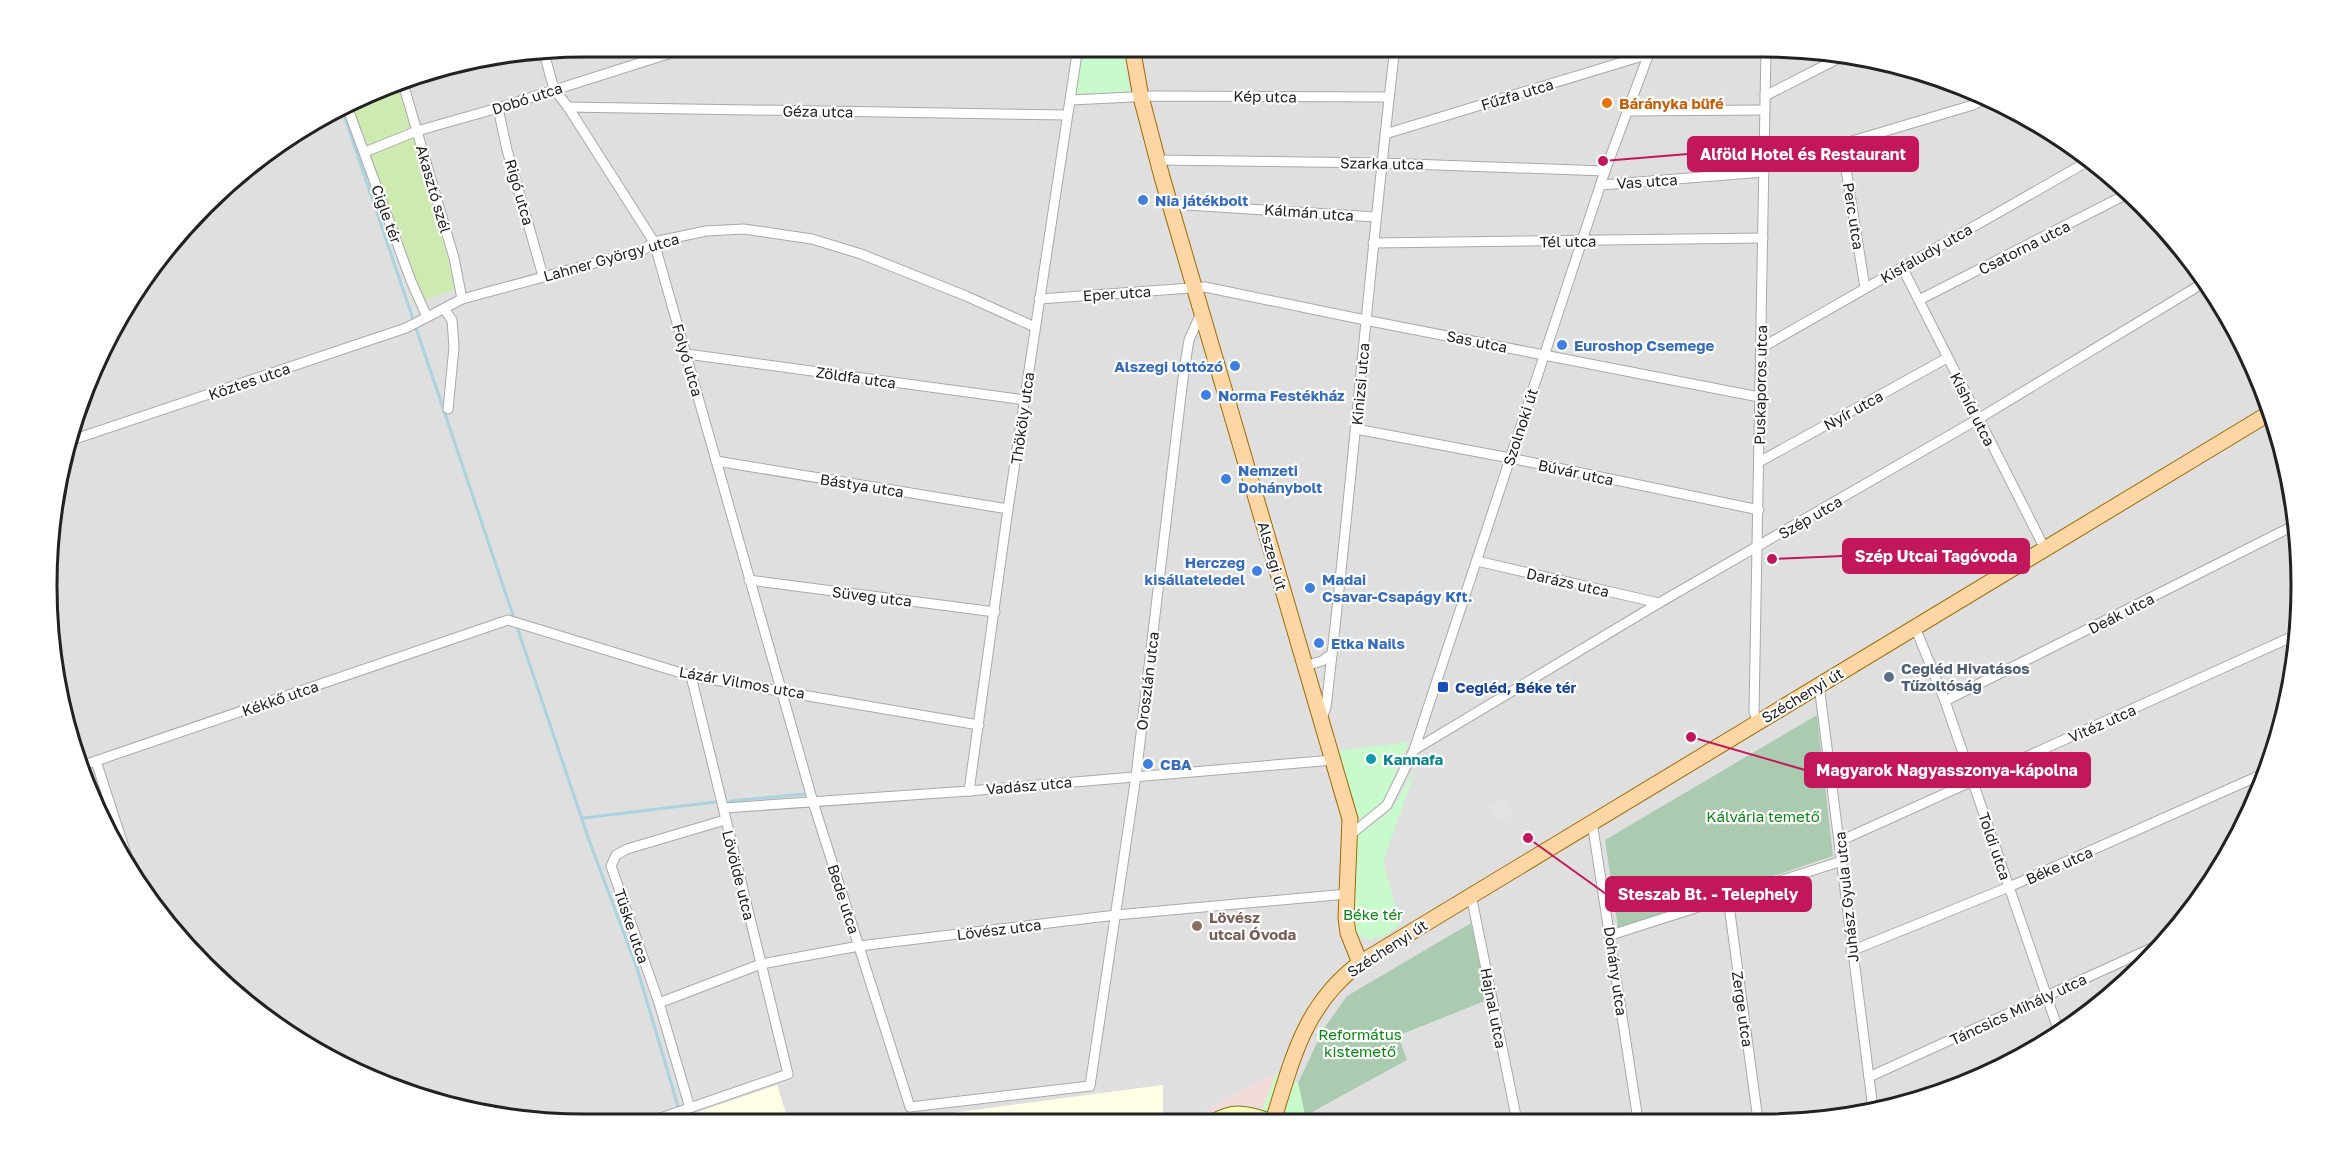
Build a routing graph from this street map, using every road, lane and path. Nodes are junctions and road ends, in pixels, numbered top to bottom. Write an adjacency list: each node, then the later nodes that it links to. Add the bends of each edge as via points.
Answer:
1 (658, 57): 11 (street, Dobó utca)
2 (1077, 57): 15 (street, Thököly utca)
3 (1134, 57): 13 (main road, Alszegi út)
4 (1394, 57): 14 (street, Kinizsi utca)
5 (1631, 57): 24 (street, Fűzfa utca)
6 (1648, 57): 20 (street, Szolnoki út)
7 (1766, 57): 12 (street, Puskaporos utca)
8 (546, 59): 11 (street, Folyó utca)
9 (1833, 62): 12 (street)
10 (405, 89): 23 (street, Akasztó szél)
11 (554, 89): 17 (street, Folyó utca); 18 (street, Dobó utca)
12 (1765, 96): 19 (street, Puskaporos utca)
13 (1141, 97): 14 (street, Kép utca); 15 (street); 27 (main road, Alszegi út)
14 (1389, 97): 24 (street, Kinizsi utca)
15 (1071, 100): 22 (street, Thököly utca)
16 (1977, 103): 25 (street)
17 (568, 107): 22 (street, Géza utca); 39 (street, Folyó utca)
18 (498, 108): 23 (street, Dobó utca); 42 (street, Rigó utca)
19 (1765, 110): 20 (street); 28 (street, Puskaporos utca)
20 (1628, 111): 31 (street, Szolnoki út)
21 (349, 113): 26 (street, Cigle tér)
22 (1067, 115): 47 (street, Thököly utca)
23 (417, 130): 26 (street, Dobó utca); 46 (street, Akasztó szél)
24 (1385, 134): 29 (street, Kinizsi utca)
25 (1842, 144): 28 (street); 45 (street, Perc utca)
26 (365, 152): 51 (street, Cigle tér)
27 (1158, 160): 29 (street, Szarka utca); 35 (main road, Alszegi út)
28 (1764, 160): 32 (street, Puskaporos utca)
29 (1382, 163): 31 (street, Szarka utca); 36 (street, Kinizsi utca)
30 (2082, 165): 41 (street, Kisfaludy utca)
31 (1605, 171): 33 (street, Szolnoki út)
32 (1764, 172): 33 (street, Vas utca); 37 (street, Puskaporos utca)
33 (1601, 185): 38 (street, Szolnoki út)
34 (2121, 198): 48 (street, Csatorna utca)
35 (1171, 204): 36 (street, Kálmán utca); 44 (main road, Alszegi út)
36 (1375, 217): 40 (street, Kinizsi utca)
37 (1763, 238): 38 (street, Tél utca); 54 (street, Puskaporos utca)
38 (1583, 241): 40 (street, Tél utca); 56 (street, Szolnoki út)
39 (654, 242): 42 (street, Lahner György utca, via 643,250); 53 (street, Lahner György utca, via 706,231 744,229 812,239 924,279); 55 (street, Folyó utca)
40 (1373, 243): 52 (street, Kinizsi utca)
41 (1902, 267): 45 (street, Kisfaludy utca); 48 (street, Kishíd utca)
42 (543, 276): 46 (street, Lahner György utca)
43 (2198, 286): 61 (street, Szép utca)
44 (1194, 288): 47 (street, Eper utca); 50 (main road, Alszegi út); 52 (street, Sas utca, via 1205,287)
45 (1865, 288): 54 (street, Kisfaludy utca)
46 (462, 299): 49 (street, Lahner György utca)
47 (1039, 299): 53 (street, Thököly utca)
48 (1919, 300): 57 (street, Kishíd utca)
49 (444, 309): 51 (street, Lahner György utca); 60 (street, via 452,320 454,347)
50 (1201, 313): 81 (main road, Alszegi út); 93 (street, Oroszlán utca, via 1189,340 1184,370)
51 (427, 317): 64 (street, Köztes utca)
52 (1365, 320): 56 (street, Sas utca); 63 (street, Kinizsi utca)
53 (1035, 327): 59 (street, Thököly utca)
54 (1761, 348): 58 (street, Puskaporos utca)
55 (687, 354): 59 (street, Zöldfa utca); 66 (street, Folyó utca)
56 (1544, 354): 58 (street, Sas utca); 65 (street, Szolnoki út)
57 (1947, 358): 61 (street, Kishíd utca); 67 (street, Nyír utca)
58 (1759, 397): 67 (street, Puskaporos utca)
59 (1024, 400): 68 (street, Thököly utca)
60 (448, 409)
61 (1978, 419): 71 (street, Szép utca); 72 (street, Kishíd utca)
62 (2264, 420): 72 (main road, Széchenyi út)
63 (1356, 429): 65 (street, Búvár utca); 80 (street, Kinizsi utca)
64 (78, 438)
65 (1510, 458): 69 (street, Búvár utca); 73 (street, Szolnoki út)
66 (716, 461): 68 (street, Bástya utca); 74 (street, Folyó utca)
67 (1759, 462): 69 (street, Puskaporos utca)
68 (1008, 509): 76 (street, Thököly utca)
69 (1759, 510): 71 (street, Puskaporos utca)
70 (2287, 529): 85 (street, Deák utca)
71 (1759, 547): 75 (street, Szép utca); 87 (street, Puskaporos utca, via 1755,712)
72 (2045, 549): 77 (main road, Széchenyi út)
73 (1477, 561): 75 (street, Darázs utca); 89 (street, Szolnoki út)
74 (749, 580): 76 (street, Süveg utca); 84 (street, Folyó utca)
75 (1659, 603): 89 (street, Szép utca)
76 (995, 612): 88 (street, Thököly utca)
77 (1915, 627): 83 (main road, Széchenyi út); 85 (street, Toldi utca)
78 (476, 632): 82 (street, Lázár Vilmos utca, via 508,620 517,621); 91 (street, Kékkő utca)
79 (2288, 639): 95 (street, Vitéz utca)
80 (1332, 654): 81 (street); 86 (street, Kinizsi utca)
81 (1305, 666): 86 (main road, Alszegi út)
82 (691, 676): 84 (street, Lázár Vilmos utca); 98 (street, Lövölde utca)
83 (1819, 685): 87 (main road, Széchenyi út); 103 (street, Juhász Gyula utca)
84 (780, 689): 88 (street, Lázár Vilmos utca); 97 (street, Bede utca)
85 (1945, 701): 95 (street, Toldi utca)
86 (1321, 721): 90 (main road, Alszegi út)
87 (1758, 722): 100 (main road, Széchenyi út)
88 (979, 725): 96 (street, Thököly utca)
89 (1414, 750): 102 (street, Szolnoki út, via 1387,805)
90 (1333, 760): 93 (street, Vadász utca); 102 (main road, Alszegi út, via 1350,819)
91 (96, 761): 92 (street, Kékkő utca); 101 (street)
92 (88, 764)
93 (1136, 776): 96 (street, Vadász utca); 109 (street, Oroszlán utca)
94 (2255, 778): 105 (street, Béke utca)
95 (1972, 782): 103 (street, Vitéz utca); 105 (street, Toldi utca)
96 (969, 790): 97 (street, Vadász utca)
97 (813, 801): 98 (street, Vadász utca); 112 (street, Bede utca)
98 (724, 808): 99 (street, Lövölde utca)
99 (725, 820): 117 (street, Lövölde utca); 119 (street, Tüske utca, via 627,849 614,860 612,866)
100 (1592, 822): 107 (main road, Széchenyi út); 111 (street, Dohány utca)
101 (119, 833)
102 (1350, 835): 106 (main road, Alszegi út)
103 (1840, 841): 104 (street, Juhász Gyula utca)
104 (1842, 861): 108 (street); 114 (street, Juhász Gyula utca)
105 (2009, 887): 114 (street, Béke utca); 118 (street, Toldi utca)
106 (1347, 894): 109 (street, Lövész utca); 110 (main road, Alszegi út)
107 (1471, 895): 113 (main road, Széchenyi út); 129 (street, Hajnal utca)
108 (1728, 898): 111 (street); 131 (street, Zerge utca)
109 (1116, 915): 112 (street, Lövész utca); 123 (street, Oroszlán utca, via 1090,1086)
110 (1348, 933): 113 (main road, via 1362,948 1376,951); 116 (main road, Alszegi út)
111 (1611, 935): 130 (street, Dohány utca)
112 (859, 946): 117 (street, Lövész utca); 123 (street, Bede utca)
113 (1385, 947): 116 (main road, Széchenyi út)
114 (1851, 951): 121 (street, Juhász Gyula utca)
115 (2143, 952): 118 (street, Táncsics Mihály utca)
116 (1360, 963): 128 (main road, Széchenyi út, via 1316,1007 1302,1032)
117 (762, 964): 119 (street, Lövész utca); 124 (street, Lövölde utca, via 788,1074)
118 (2046, 996): 120 (street, Toldi utca); 121 (street, Táncsics Mihály utca)
119 (659, 1003): 124 (street, Tüske utca)
120 (2056, 1025)
121 (1869, 1077): 122 (street, Juhász Gyula utca)
122 (1872, 1102)
123 (910, 1107)
124 (688, 1109): 125 (street)
125 (671, 1114)
126 (1231, 1114): 127 (main road)
127 (1248, 1114)
128 (1274, 1114)
129 (1516, 1114)
130 (1637, 1114)
131 (1757, 1114)

